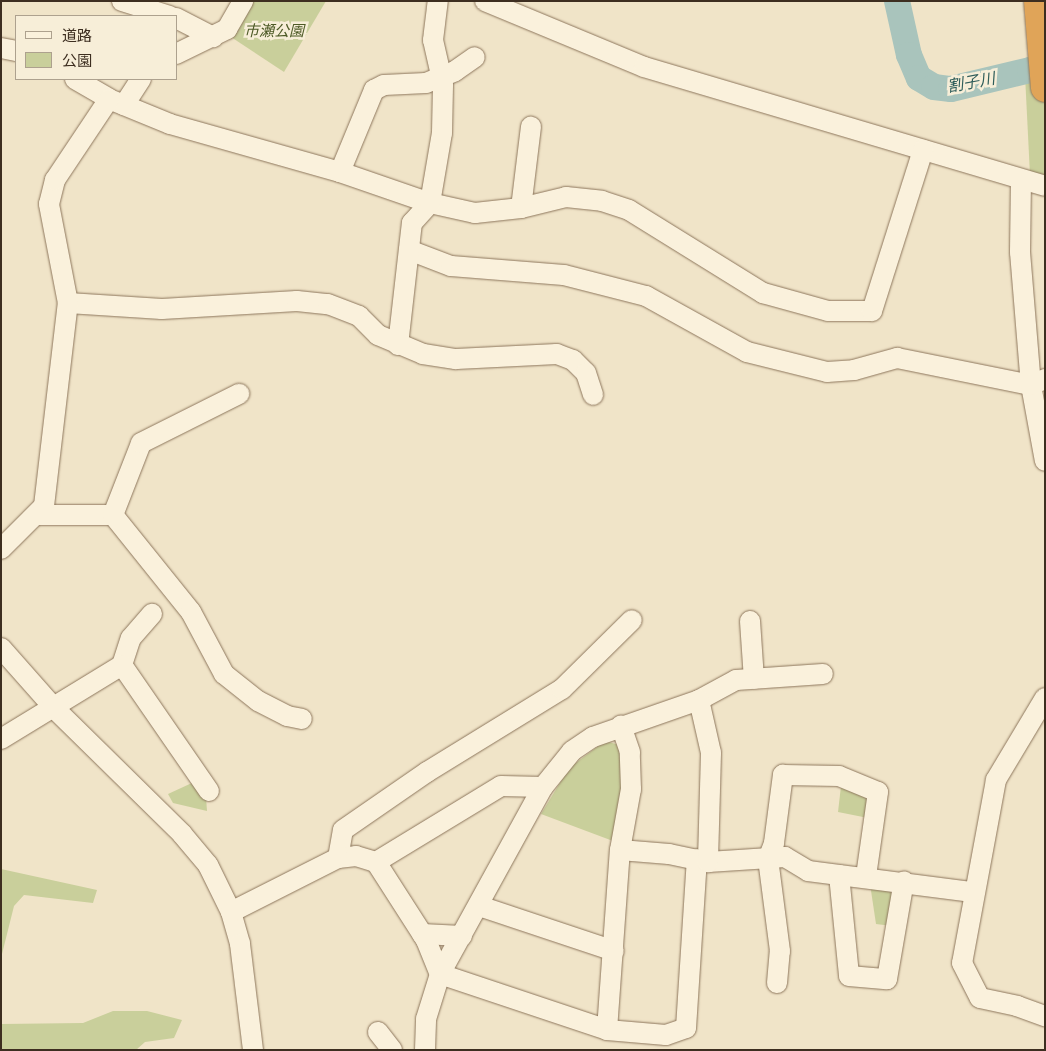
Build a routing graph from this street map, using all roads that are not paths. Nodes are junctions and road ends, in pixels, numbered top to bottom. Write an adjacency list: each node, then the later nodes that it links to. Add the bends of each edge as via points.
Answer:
1 (122, 1): 6 (street)
2 (243, 1): 8 (street, via 227,29)
3 (438, 1): 13 (street, via 433,40)
4 (485, 1): 19 (street, via 644,67)
5 (1038, 1): 16 (highway)
6 (167, 15)
7 (178, 19): 8 (street)
8 (213, 38): 11 (street)
9 (1, 48): 10 (street)
10 (15, 52)
11 (178, 53)
12 (475, 57): 13 (street)
13 (441, 76): 20 (street, via 426,83 384,86 374,90); 23 (street, via 442,133)
14 (77, 80): 17 (street)
15 (140, 80): 17 (street)
16 (1045, 88)
17 (116, 102): 20 (street, via 216,138); 26 (street, via 55,180 49,204)
18 (531, 127): 24 (street)
19 (923, 150): 21 (street); 24 (street, via 872,311 828,311 763,292 629,210 602,201 566,197)
20 (340, 172): 23 (street)
21 (1021, 180): 22 (street); 28 (street, via 1020,252)
22 (1045, 186)
23 (430, 203): 24 (street, via 475,213); 25 (street, via 412,223)
24 (521, 208)
25 (409, 250): 27 (street); 28 (street, via 450,266 564,274 646,296 747,352 827,372 854,370 897,358)
26 (68, 303): 27 (street, via 162,309 297,301 328,304 359,316 378,335); 32 (street, via 44,506)
27 (398, 345): 30 (street, via 456,359 557,354 574,360 586,373)
28 (1038, 382): 31 (street)
29 (239, 394): 33 (street, via 141,443)
30 (593, 395)
31 (1045, 460)
32 (37, 515): 33 (street); 34 (street)
33 (113, 515): 45 (street, via 190,612 224,674 258,701 287,716)
34 (1, 549)
35 (152, 614): 39 (street, via 130,638)
36 (632, 620): 51 (street, via 562,689 427,772 343,830)
37 (750, 621): 41 (street)
38 (1, 648): 44 (street)
39 (122, 664): 44 (street); 49 (street)
40 (823, 674): 41 (street)
41 (754, 679): 43 (street, via 736,680)
42 (1045, 698): 58 (street, via 996,780)
43 (698, 700): 46 (street); 53 (street, via 711,753)
44 (54, 708): 47 (street); 60 (street, via 182,834 208,865)
45 (302, 719)
46 (621, 726): 48 (street, via 593,737 572,751); 50 (street, via 630,752 631,789)
47 (1, 739)
48 (543, 787): 54 (street, via 501,786); 59 (street)
49 (209, 791)
50 (620, 850): 53 (street); 63 (street)
51 (338, 858): 54 (street, via 356,856); 60 (street)
52 (768, 859): 53 (street); 55 (street, via 785,858 808,871); 56 (street, via 774,843 783,775 839,776 878,792); 65 (street, via 780,951)
53 (703, 861): 67 (street, via 686,1028 666,1035)
54 (376, 862): 61 (street)
55 (839, 874): 56 (street); 57 (street, via 848,976 887,979)
56 (866, 876): 57 (street)
57 (904, 881): 58 (street)
58 (973, 892): 66 (street, via 962,963 980,998)
59 (479, 906): 62 (street); 63 (street)
60 (231, 912): 69 (street, via 240,944)
61 (422, 934): 62 (street); 64 (street)
62 (462, 936): 64 (street)
63 (614, 951): 67 (street)
64 (440, 974): 67 (street); 71 (street, via 426,1019)
65 (777, 983)
66 (1045, 1016)
67 (607, 1030)
68 (378, 1032): 70 (street)
69 (253, 1050)
70 (392, 1050)
71 (425, 1050)

